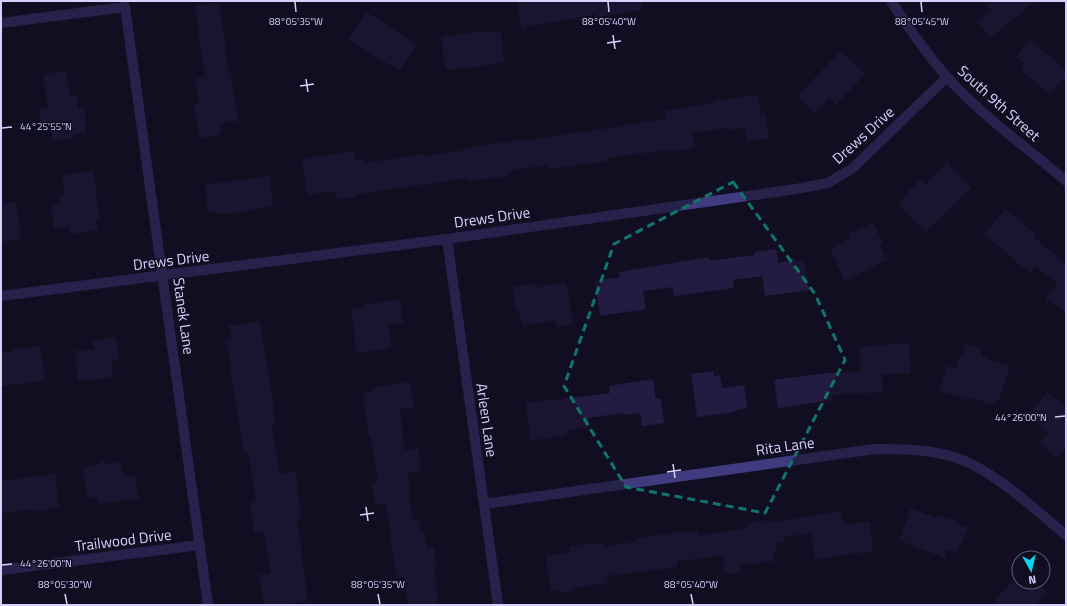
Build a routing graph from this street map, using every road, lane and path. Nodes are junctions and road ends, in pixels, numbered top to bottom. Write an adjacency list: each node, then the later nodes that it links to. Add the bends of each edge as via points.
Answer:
1 (891, 1): 3 (street, South 9th Street, via 915,37)
2 (1, 22): 6 (street, Stanek Lane, via 125,7)
3 (947, 77): 4 (street, South 9th Street, via 980,110); 5 (street, Drews Drive, via 853,168 828,183)
4 (1066, 181)
5 (447, 239): 6 (street, Drews Drive); 8 (street, Arleen Lane)
6 (163, 276): 7 (street, Drews Drive); 10 (street, Stanek Lane)
7 (1, 296)
8 (484, 504): 9 (street, Rita Lane, via 875,449 918,449 954,457 981,470 1006,486); 13 (street, Arleen Lane)
9 (1066, 535)
10 (200, 545): 11 (street, Trailwood Drive); 12 (street, Stanek Lane)
11 (1, 570)
12 (208, 605)
13 (498, 605)

